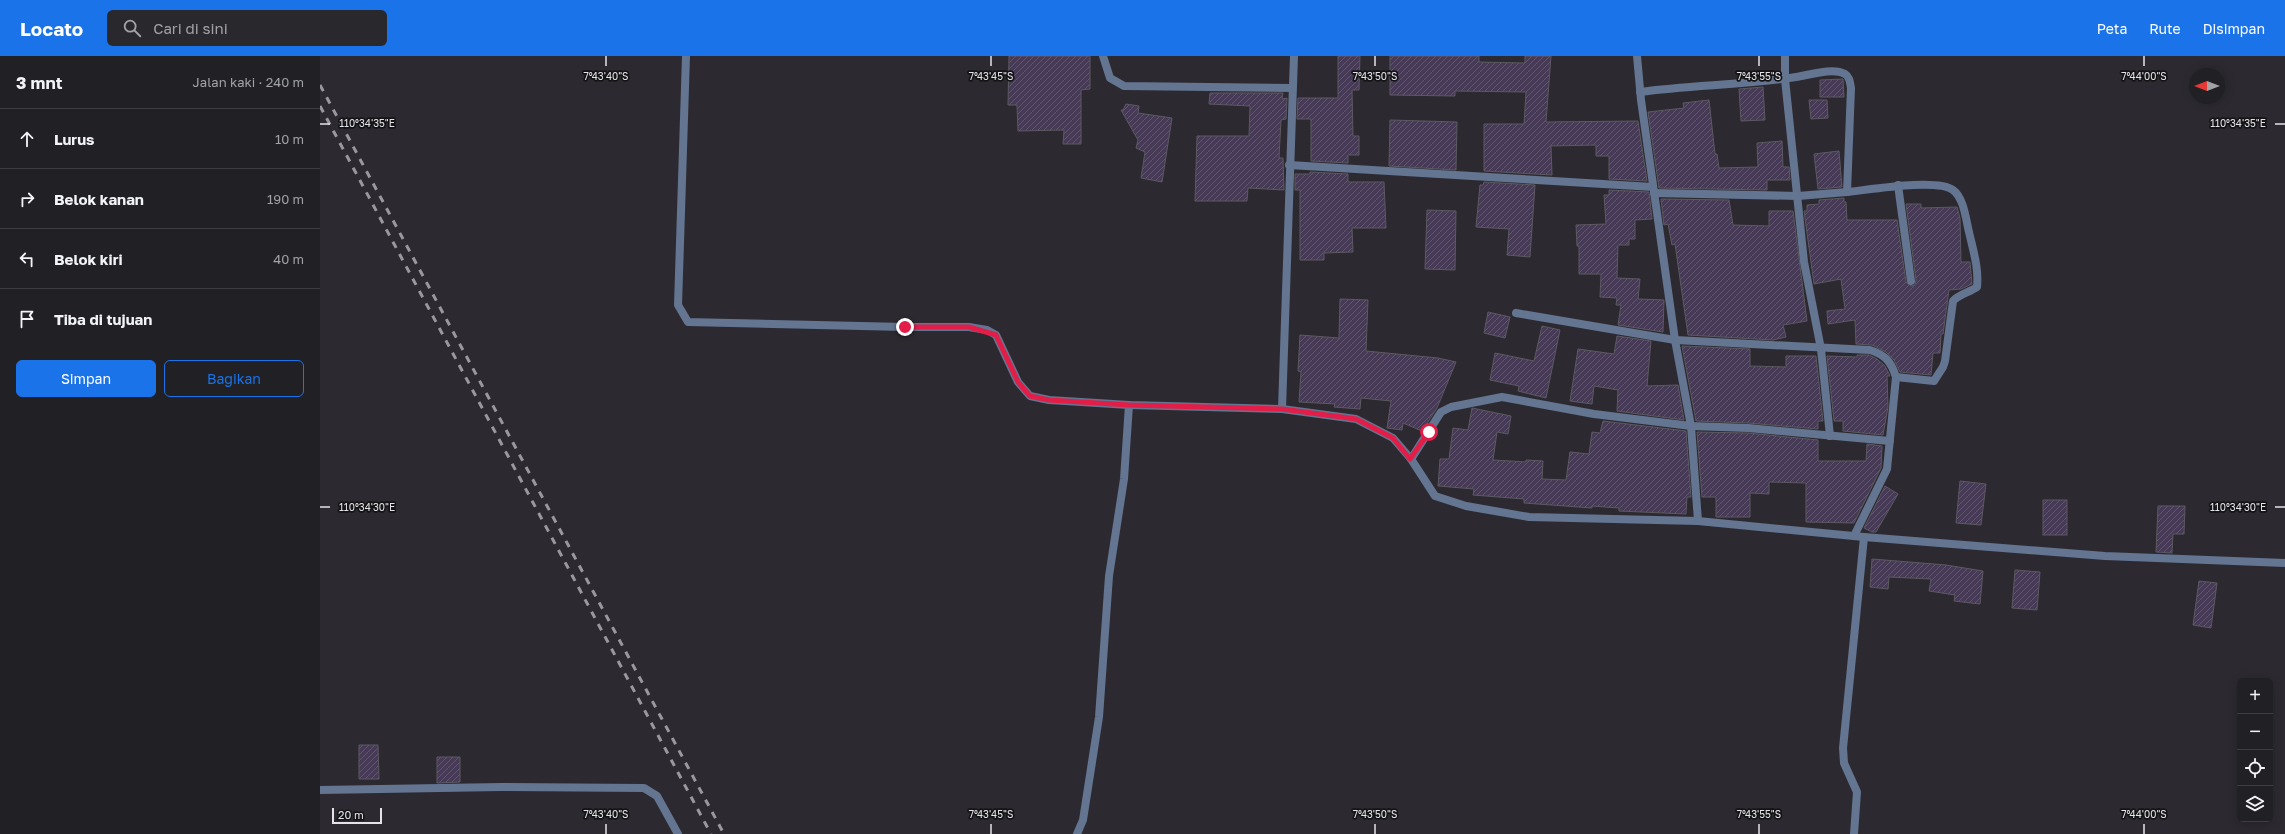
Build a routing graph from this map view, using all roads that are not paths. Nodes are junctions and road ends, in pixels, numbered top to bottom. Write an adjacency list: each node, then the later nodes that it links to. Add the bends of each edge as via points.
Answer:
1 (686, 56): 19 (street, via 678,304 688,322 969,327 996,335 1018,382 1030,396 1049,400)
2 (1103, 56): 7 (street, via 1110,78 1124,86)
3 (1294, 56): 7 (street)
4 (1637, 56): 8 (street)
5 (1785, 56): 6 (street)
6 (1785, 79): 8 (street); 12 (street, via 1832,72 1844,74 1849,78 1850,147); 13 (street)
7 (1292, 88): 9 (street)
8 (1640, 92): 11 (street)
9 (1289, 165): 11 (street); 20 (street)
10 (1898, 185): 12 (street); 14 (street); 18 (street, via 1937,185 1953,189 1960,198 1978,278 1977,287 1953,301 1945,361 1934,381)
11 (1654, 190): 13 (street); 16 (street)
12 (1847, 192): 13 (street)
13 (1798, 196): 17 (street, via 1804,262)
14 (1911, 281)
15 (1516, 313): 16 (street)
16 (1674, 340): 17 (street); 21 (street)
17 (1822, 349): 18 (street, via 1870,350 1883,354 1892,364); 22 (street)
18 (1896, 377): 23 (street)
19 (1129, 405): 20 (street); 31 (street, via 1124,479 1109,576 1099,717 1083,820)
20 (1282, 409): 24 (street, via 1356,419 1393,438)
21 (1691, 426): 22 (street, via 1748,428); 24 (street, via 1594,414 1502,397 1452,407 1441,412); 25 (street)
22 (1830, 436): 23 (street)
23 (1890, 441): 26 (street, via 1887,469)
24 (1410, 459): 25 (street, via 1435,496 1466,506 1529,517)
25 (1698, 521): 26 (street)
26 (1854, 536): 27 (street)
27 (1864, 537): 28 (street, via 2105,556); 32 (street, via 1843,748 1844,763 1857,792)
28 (2285, 563)
29 (320, 790): 30 (street, via 644,788 657,796)
30 (678, 834)
31 (1077, 834)
32 (1854, 834)

